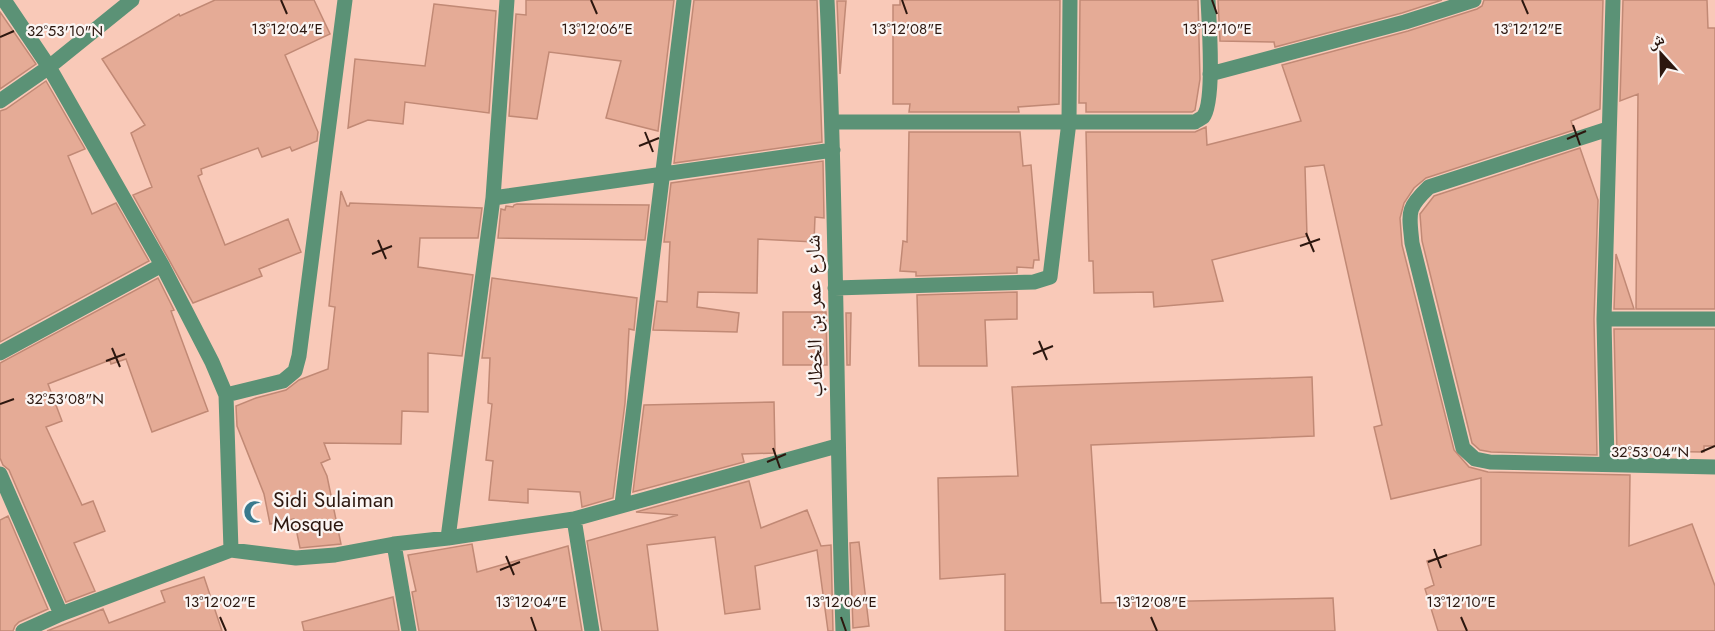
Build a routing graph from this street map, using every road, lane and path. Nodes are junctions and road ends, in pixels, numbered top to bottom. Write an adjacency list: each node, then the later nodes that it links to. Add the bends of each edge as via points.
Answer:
1 (4, 0): 11 (street)
2 (132, 0): 11 (street)
3 (345, 0): 25 (street, via 295,371 283,381)
4 (507, 0): 19 (street)
5 (684, 0): 18 (street)
6 (827, 0): 14 (street, شارع عمر بن الخطاب)
7 (1070, 0): 15 (street)
8 (1208, 0): 12 (street)
9 (1474, 0): 12 (street)
10 (1613, 0): 16 (street)
11 (49, 67): 13 (street); 20 (street)
12 (1210, 74): 15 (street, via 1207,108 1203,118 1195,122)
13 (0, 101)
14 (833, 122): 15 (street); 17 (street, شارع عمر بن الخطاب)
15 (1069, 122): 21 (street, via 1050,277 1034,282)
16 (1608, 129): 22 (street); 27 (street, via 1429,187 1413,203 1410,219 1412,243 1463,448 1475,459 1490,462)
17 (833, 150): 18 (street); 21 (street, شارع عمر بن الخطاب)
18 (664, 172): 19 (street); 30 (street)
19 (493, 198): 32 (street)
20 (162, 266): 24 (street); 25 (street)
21 (835, 288): 26 (street, شارع عمر بن الخطاب)
22 (1604, 319): 23 (street); 27 (street)
23 (1715, 319)
24 (0, 353)
25 (226, 395): 34 (street)
26 (837, 446): 30 (street); 39 (street, شارع عمر بن الخطاب)
27 (1606, 464): 28 (street)
28 (1715, 467)
29 (0, 474): 35 (street)
30 (622, 504): 31 (street)
31 (574, 519): 32 (street); 38 (street)
32 (448, 538): 33 (street)
33 (394, 544): 34 (street, via 296,558); 37 (street)
34 (231, 550): 35 (street)
35 (61, 614): 36 (street)
36 (23, 631)
37 (409, 631)
38 (592, 631)
39 (843, 631)

